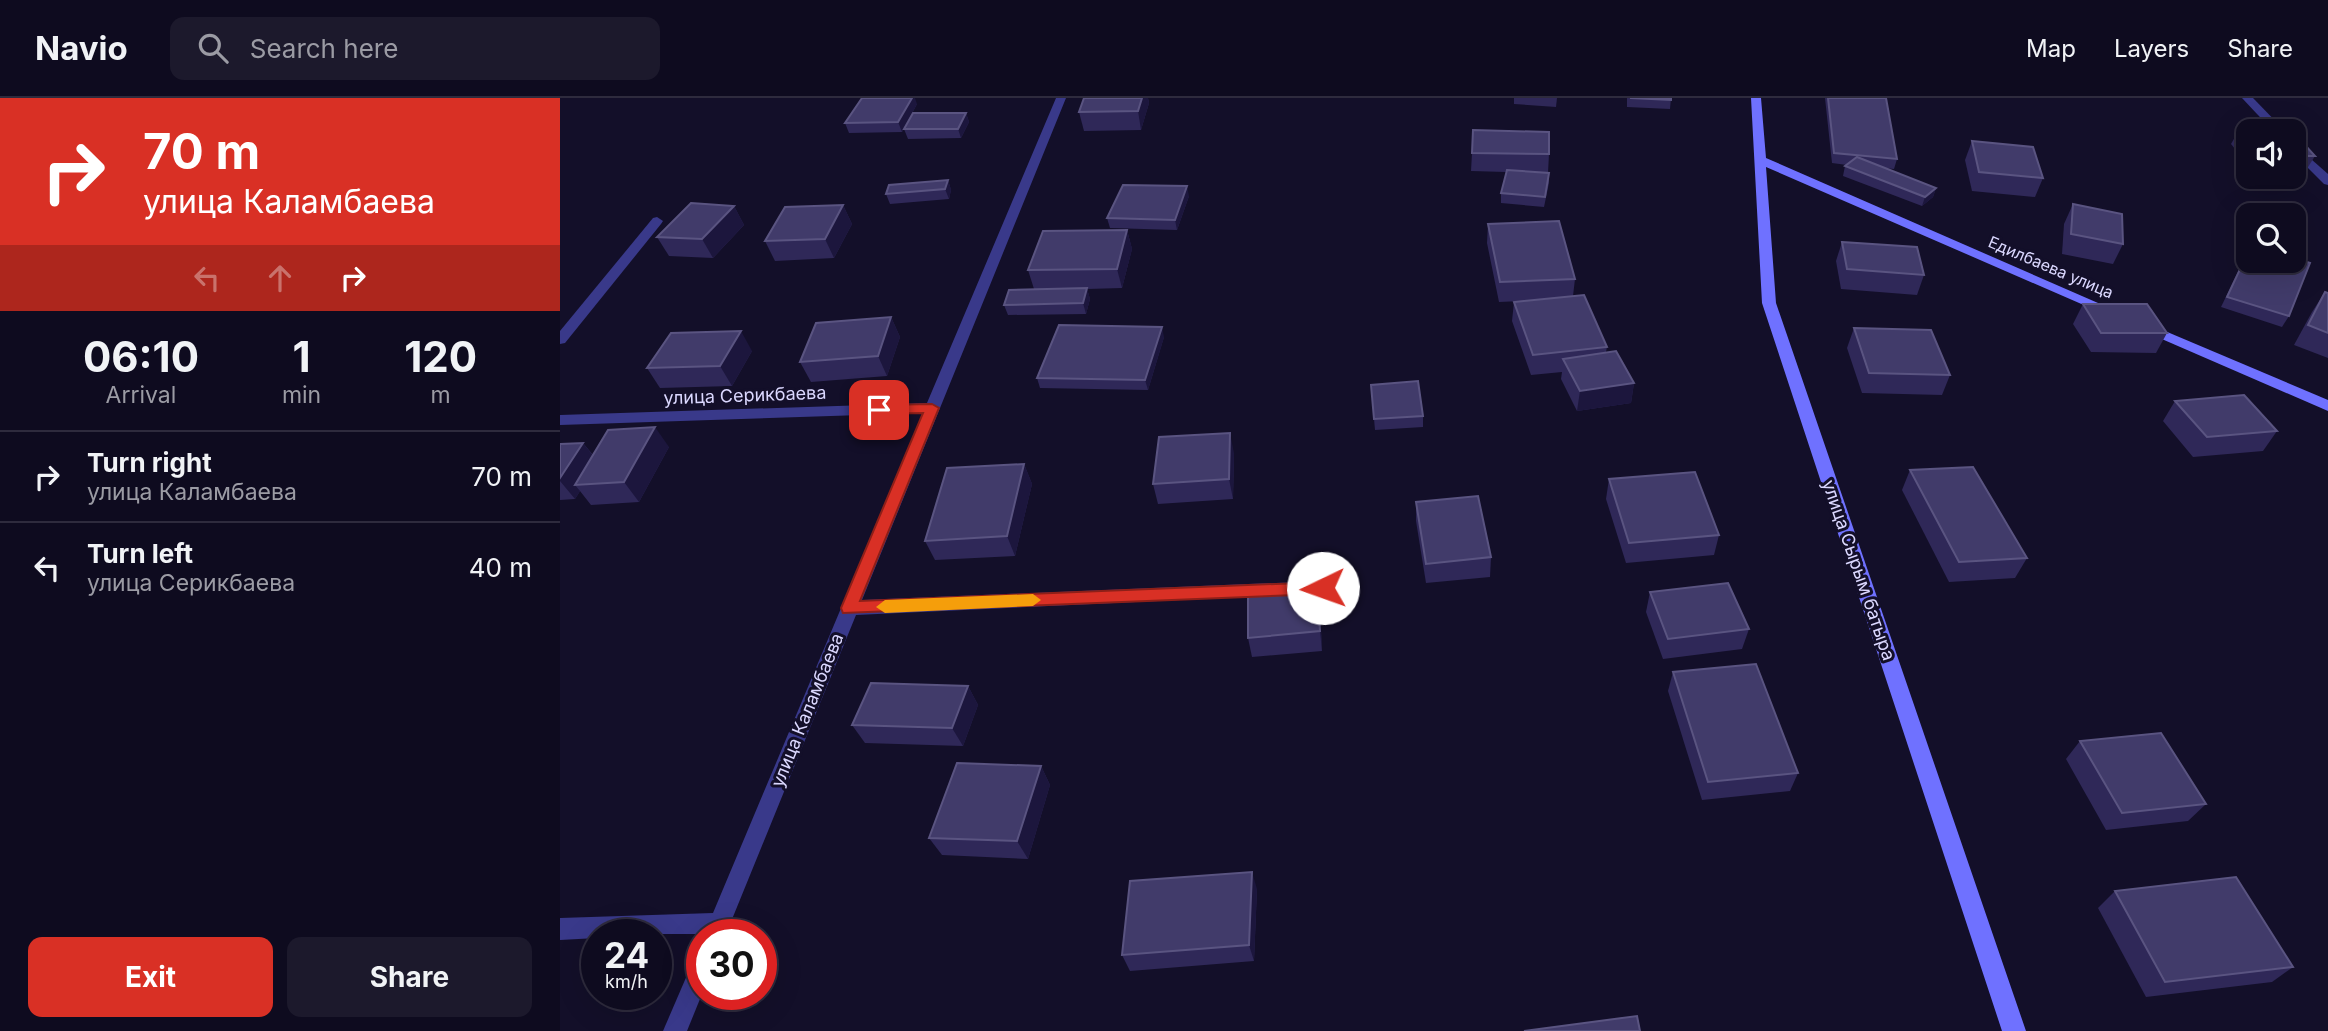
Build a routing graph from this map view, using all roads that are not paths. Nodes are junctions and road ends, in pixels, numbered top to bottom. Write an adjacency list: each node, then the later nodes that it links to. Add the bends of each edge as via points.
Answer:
1 (1061, 98): 11 (street, улица Каламбаева)
2 (1756, 98): 6 (street, улица Сырым батыра)
3 (2247, 98): 4 (street)
4 (2267, 119)
5 (2306, 158): 7 (street)
6 (1760, 160): 10 (street, Едилбаева улица); 20 (street, улица Сырым батыра, via 1769,303)
7 (2328, 181)
8 (657, 222): 9 (street)
9 (560, 340)
10 (2328, 405)
11 (932, 408): 12 (street, улица Серикбаева); 14 (street, улица Каламбаева)
12 (560, 420)
13 (1323, 588): 14 (street)
14 (849, 608): 15 (street, улица Каламбаева)
15 (722, 919)
16 (560, 929): 17 (street)
17 (686, 929)
18 (686, 1005): 19 (street)
19 (675, 1031)
20 (2014, 1031)

